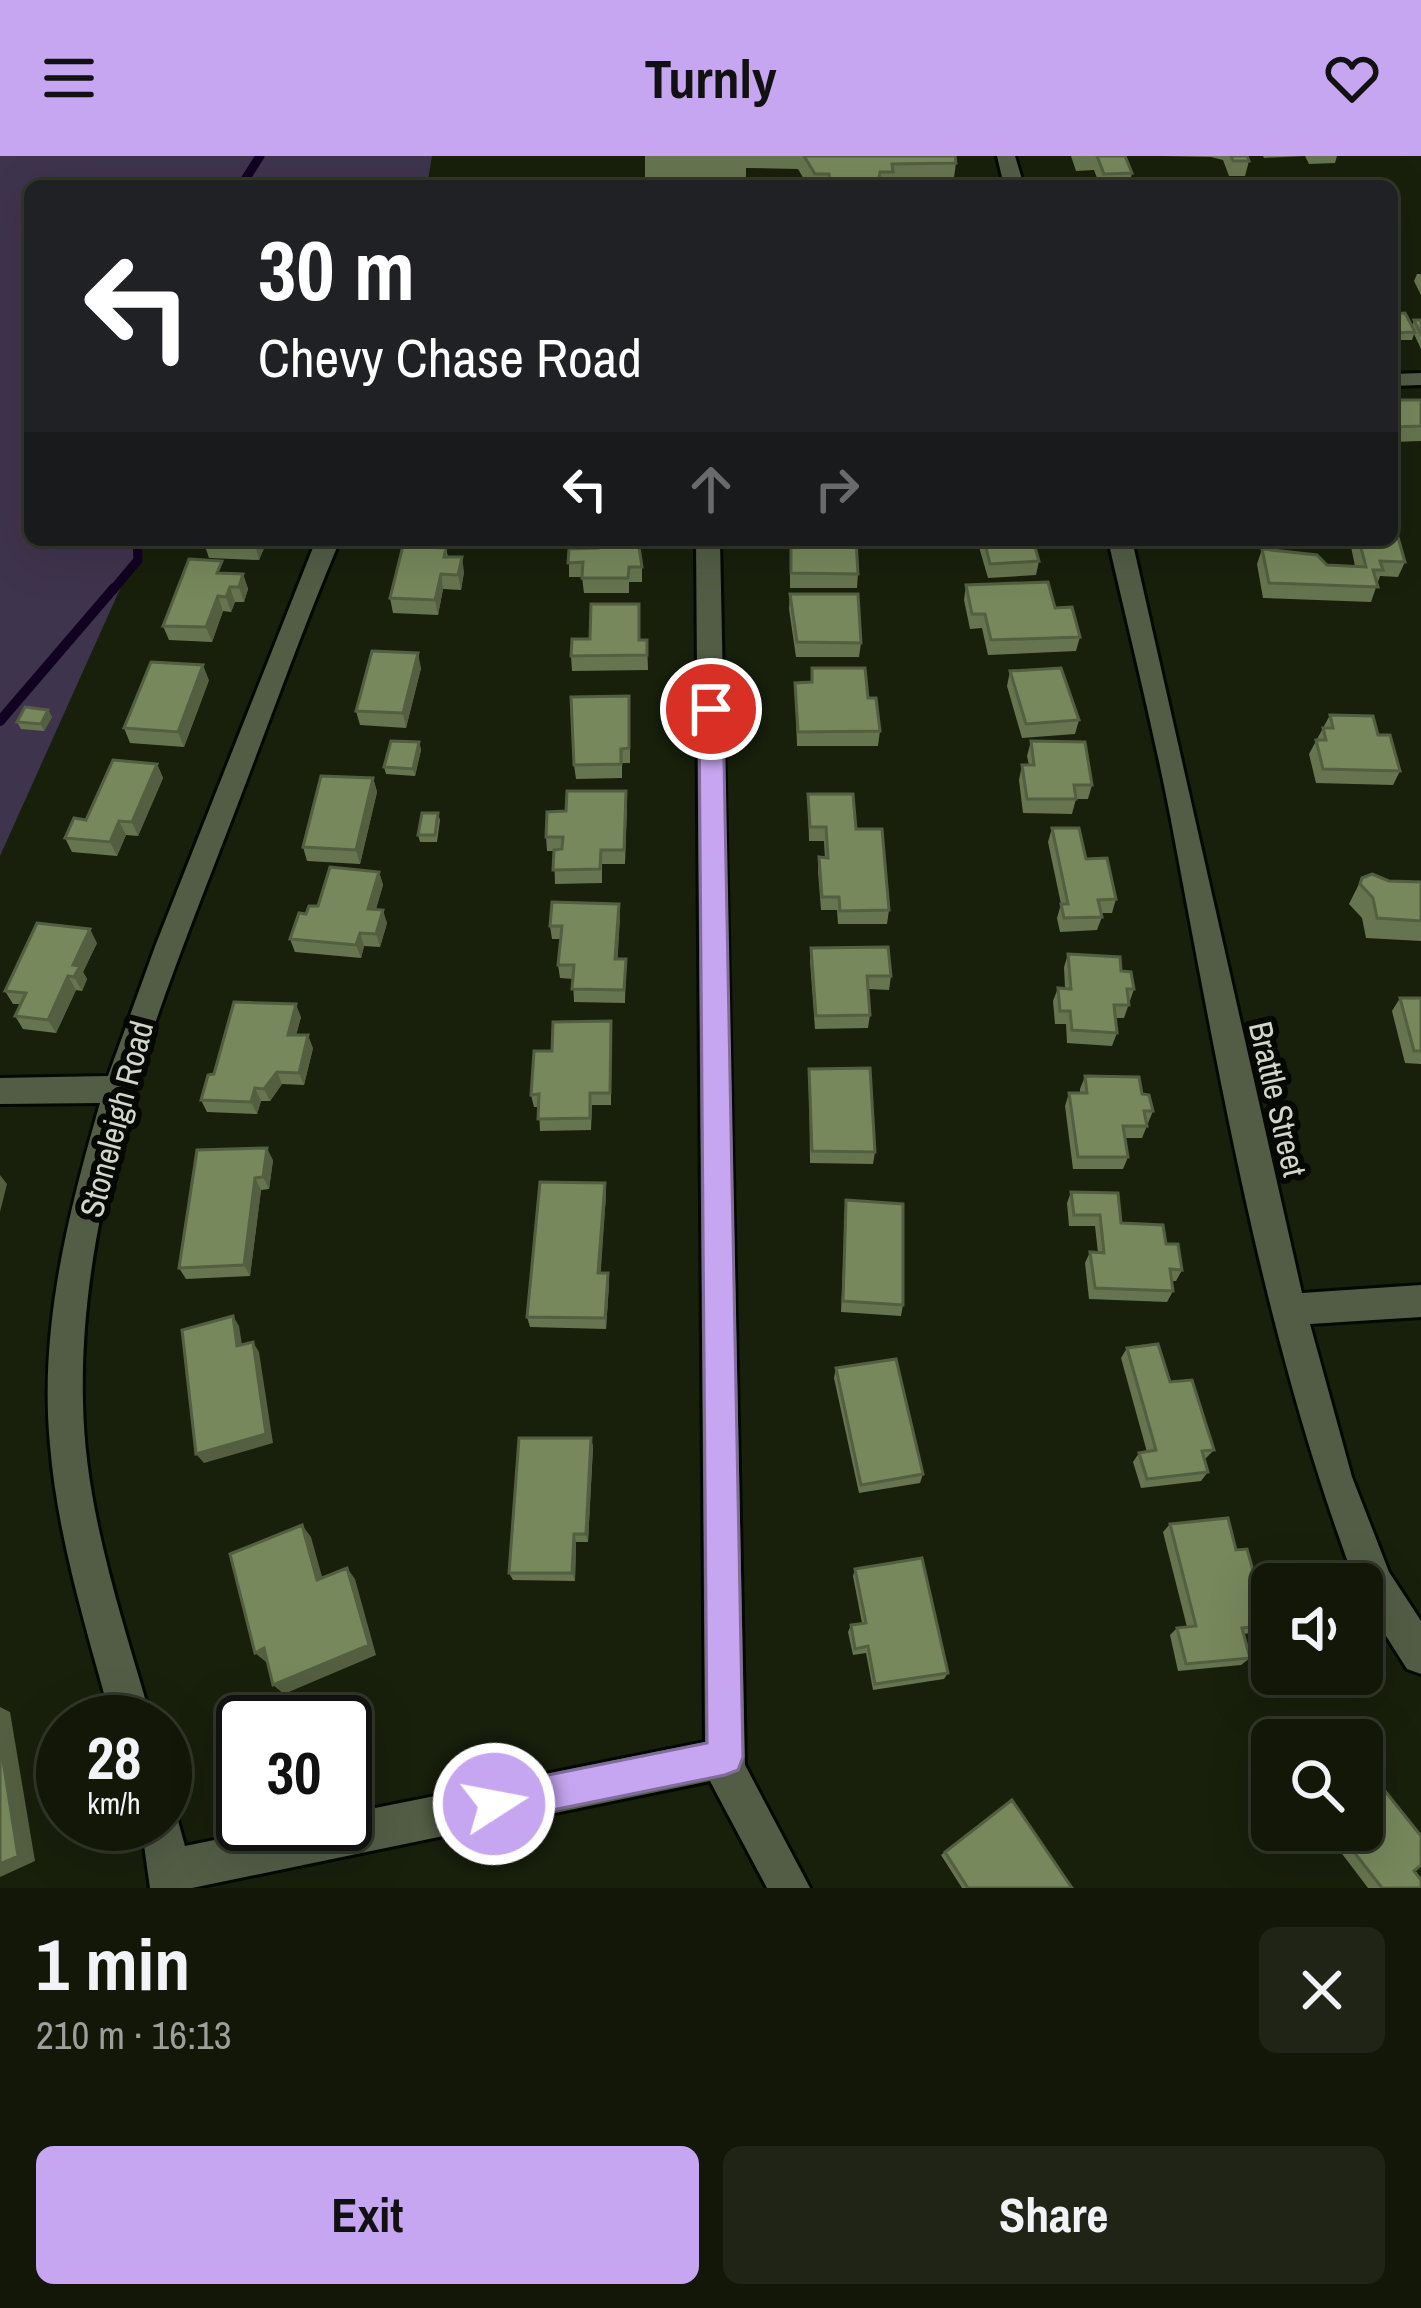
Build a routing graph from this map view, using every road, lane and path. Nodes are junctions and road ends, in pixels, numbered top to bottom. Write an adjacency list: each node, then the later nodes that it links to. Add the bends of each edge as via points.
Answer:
1 (326, 546): 4 (street, Stoneleigh Road, via 154,984)
2 (708, 546): 10 (street)
3 (1121, 546): 7 (street, Brattle Street)
4 (122, 1089): 5 (street); 9 (street, Stoneleigh Road, via 73,1284 64,1406 78,1523)
5 (0, 1091)
6 (1421, 1300): 7 (street)
7 (1288, 1310): 8 (street, Brattle Street, via 1334,1477 1375,1584)
8 (1421, 1655)
9 (125, 1695)
10 (725, 1757): 11 (street); 12 (street)
11 (170, 1879)
12 (789, 1888)

